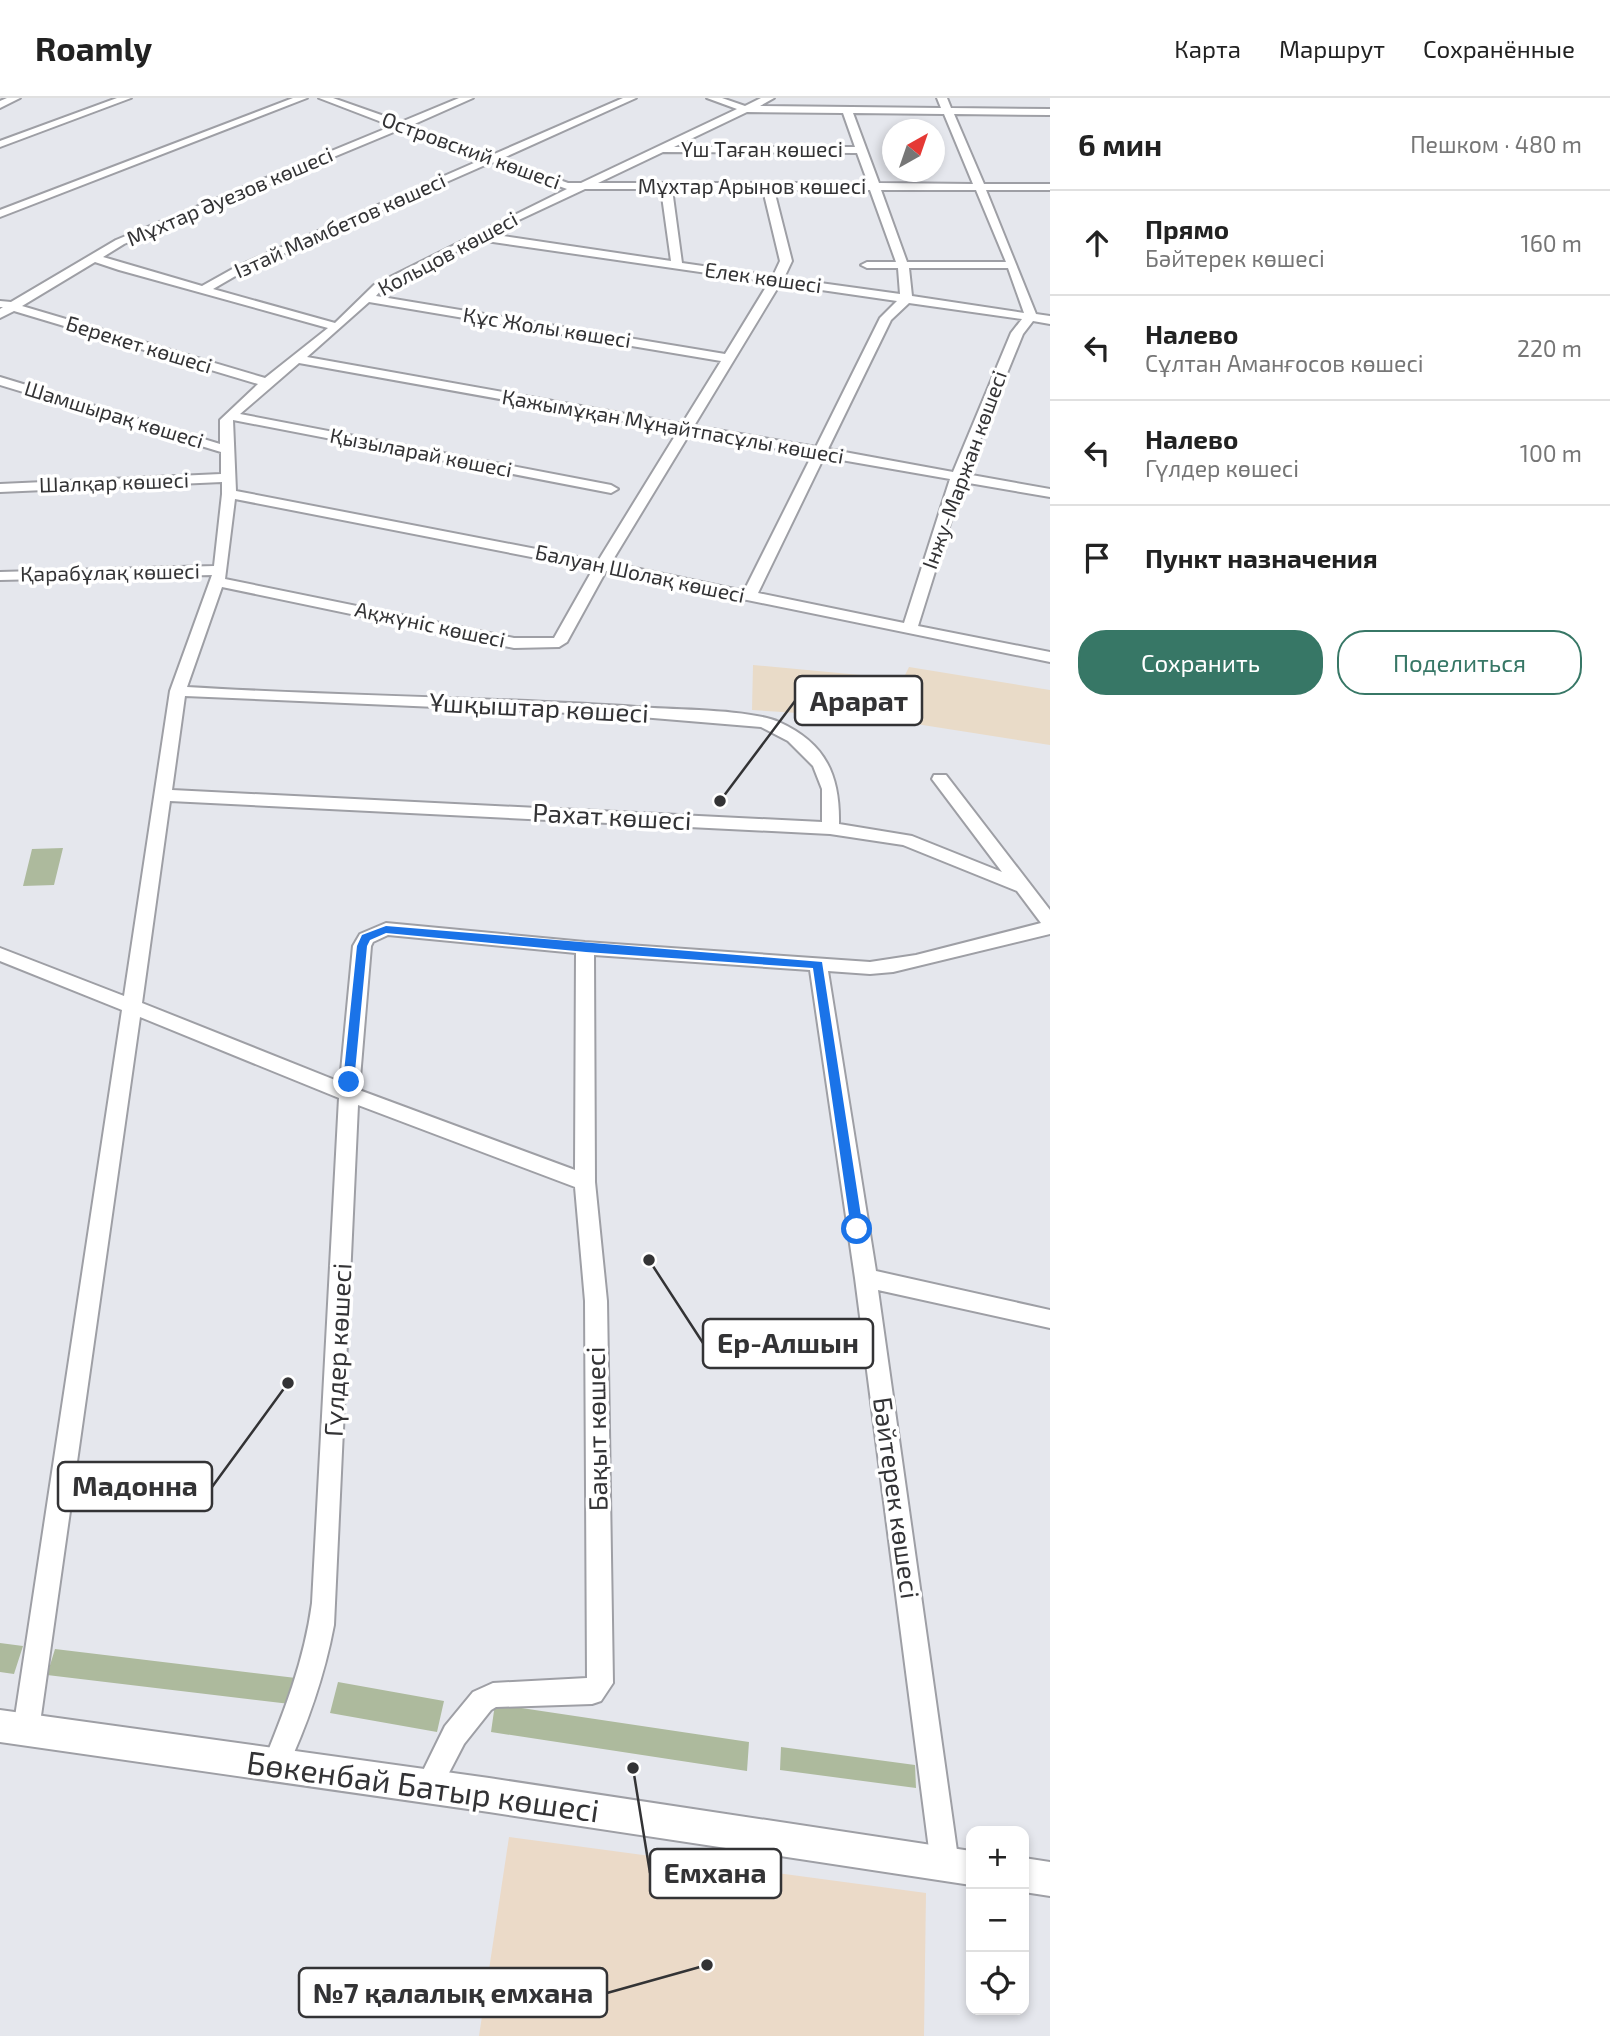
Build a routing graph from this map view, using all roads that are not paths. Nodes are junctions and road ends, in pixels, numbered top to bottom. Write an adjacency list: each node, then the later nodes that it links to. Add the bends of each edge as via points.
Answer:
1 (15, 98): 10 (street)
2 (126, 98): 16 (street)
3 (302, 98): 26 (street)
4 (324, 98): 15 (street, Островский көшесі)
5 (468, 98): 15 (street, Мұхтар Әуезов көшесі)
6 (631, 98): 19 (street, Ізтай Мәмбетов көшесі)
7 (712, 98): 11 (street)
8 (769, 98): 11 (street, Кольцов көшесі)
9 (942, 98): 13 (street)
10 (0, 105)
11 (746, 109): 12 (street); 17 (street, Кольцов көшесі)
12 (847, 110): 13 (street); 18 (street)
13 (947, 111): 14 (street); 22 (street)
14 (1050, 112)
15 (400, 126): 19 (street, Островский көшесі); 28 (street, Мұхтар Әуезов көшесі, via 170,220)
16 (0, 144)
17 (663, 150): 18 (street, Үш Таған көшесі); 20 (street, Кольцов көшесі)
18 (861, 150): 21 (street)
19 (492, 159): 20 (street, Островский көшесі); 34 (street, Ізтай Мәмбетов көшесі, via 240,269)
20 (580, 187): 24 (street, Мұхтар Арынов көшесі); 27 (street, Кольцов көшесі)
21 (874, 187): 22 (street, Мұхтар Арынов көшесі); 25 (street, Мұхтар Арынов көшесі); 30 (street)
22 (981, 187): 23 (street, Мұхтар Арынов көшесі); 31 (street)
23 (1050, 187)
24 (666, 188): 25 (street, Мұхтар Арынов көшесі); 32 (street)
25 (768, 188): 33 (street, via 786,261)
26 (0, 214)
27 (477, 236): 32 (street, Елек көшесі); 36 (street, Кольцов көшесі, via 378,287)
28 (92, 257): 34 (street); 39 (street, Мұхтар Әуезов көшесі)
29 (867, 265): 30 (street)
30 (903, 265): 31 (street); 37 (street)
31 (1013, 265): 40 (street)
32 (677, 266): 33 (street, Елек көшесі)
33 (776, 279): 35 (street, Елек көшесі); 43 (street)
34 (204, 290): 42 (street)
35 (842, 290): 37 (street, Елек көшесі); 38 (street)
36 (367, 298): 42 (street, Кольцов көшесі); 43 (street, Құс Жолы көшесі)
37 (906, 299): 40 (street, Елек көшесі); 50 (street, via 886,318)
38 (836, 303)
39 (4, 307): 46 (street, Берекет көшесі)
40 (1031, 316): 41 (street, Елек көшесі); 51 (street, Інжу-Маржан көшесі, via 1017,332)
41 (1050, 320)
42 (337, 327): 44 (street, Кольцов көшесі)
43 (728, 358): 48 (street)
44 (297, 359): 46 (street, Кольцов көшесі); 48 (street, Қажымұқан Мұңайтпасұлы көшесі)
45 (0, 381): 49 (street, Шамшырақ көшесі)
46 (267, 383): 47 (street, Кольцов көшесі)
47 (230, 416): 49 (street, via 226,420); 54 (street, Қызыларай көшесі)
48 (687, 430): 50 (street, Қажымұқан Мұңайтпасұлы көшесі); 57 (street)
49 (228, 450): 52 (street)
50 (821, 454): 51 (street, Қажымұқан Мұңайтпасұлы көшесі); 60 (street)
51 (958, 477): 55 (street, Қажымұқан Мұңайтпасұлы көшесі); 61 (street, Інжу-Маржан көшесі)
52 (229, 478): 53 (street, Шалқар көшесі); 56 (street)
53 (0, 488)
54 (611, 489)
55 (1050, 493)
56 (229, 494): 57 (street, Балуан Шолақ көшесі); 58 (street)
57 (602, 566): 58 (street, Ақжүніс көшесі, via 559,642 531,643 514,643); 60 (street, Балуан Шолақ көшесі)
58 (218, 575): 59 (street, Қарабұлақ көшесі); 63 (street)
59 (0, 576)
60 (749, 596): 61 (street, Балуан Шолақ көшесі)
61 (908, 629): 62 (street, Балуан Шолақ көшесі)
62 (1050, 657)
63 (178, 691): 65 (street); 66 (street, Ұшқыштар көшесі, via 763,722 790,735 825,775 831,793)
64 (940, 779): 67 (street)
65 (164, 795): 66 (street, Рахат көшесі); 73 (street)
66 (830, 828): 67 (street, Рахат көшесі, via 906,840)
67 (1023, 887): 68 (street)
68 (1050, 922)
69 (1050, 928): 72 (street, via 999,937 900,966)
70 (586, 948): 72 (street); 74 (street, Гүлдер көшесі, via 386,929 375,932 362,946); 75 (street, Бақыт көшесі)
71 (0, 954): 73 (street)
72 (818, 965): 76 (street, Бәйтерек көшесі)
73 (130, 1005): 74 (street); 78 (street)
74 (349, 1094): 75 (street); 79 (street, Гүлдер көшесі, via 324,1604 309,1686)
75 (585, 1182): 80 (street, Бақыт көшесі, via 596,1301 600,1684 592,1692 484,1698 469,1713)
76 (866, 1278): 77 (street); 81 (street, Бәйтерек көшесі)
77 (1050, 1319)
78 (13, 1728): 79 (main road, Бөкенбай Батыр көшесі)
79 (275, 1766): 80 (main road, Бөкенбай Батыр көшесі)
80 (428, 1787): 81 (main road, Бөкенбай Батыр көшесі)
81 (958, 1866)
82 (1029, 1876): 83 (main road)
83 (1050, 1879)

